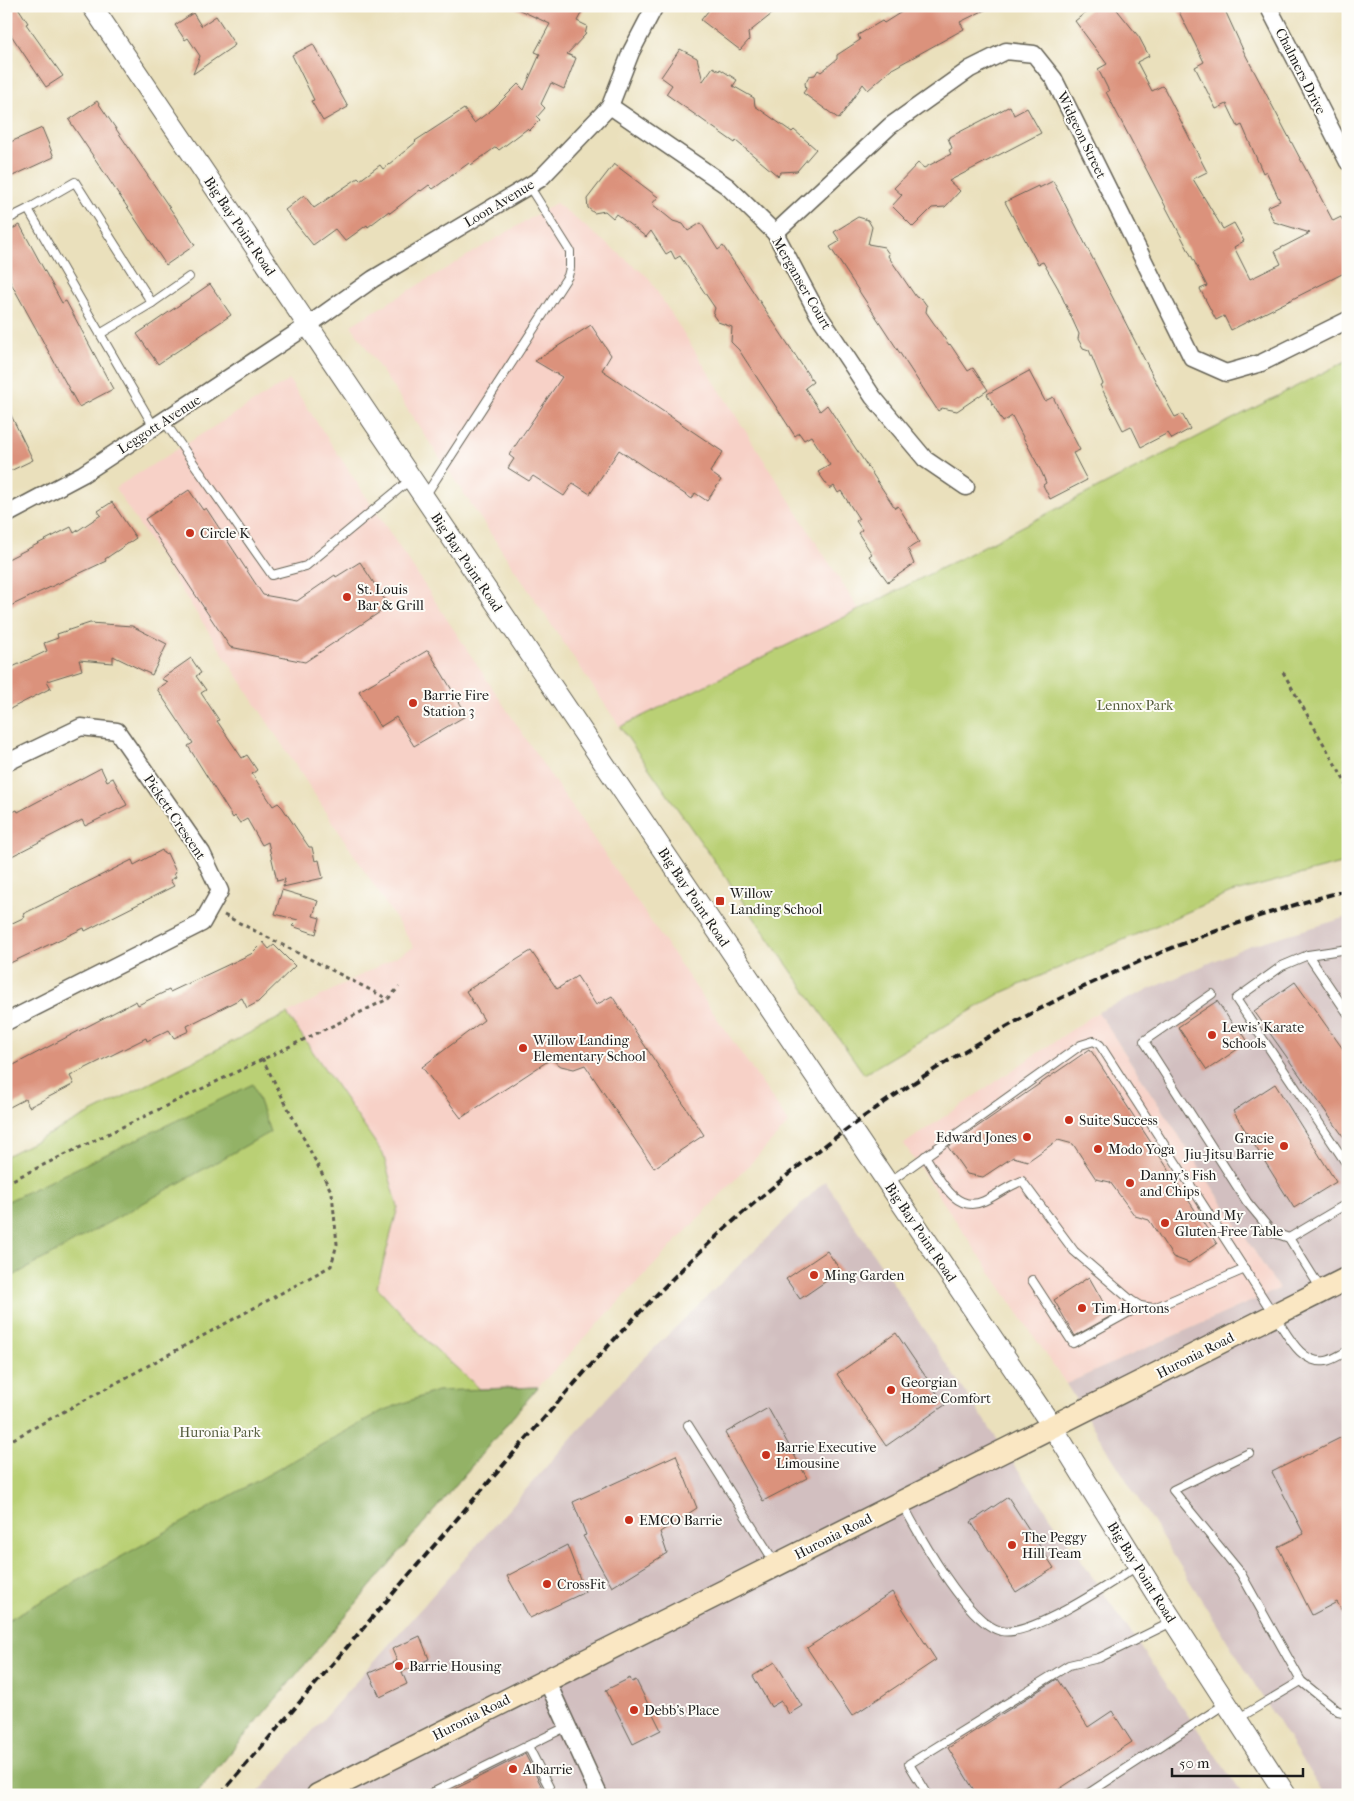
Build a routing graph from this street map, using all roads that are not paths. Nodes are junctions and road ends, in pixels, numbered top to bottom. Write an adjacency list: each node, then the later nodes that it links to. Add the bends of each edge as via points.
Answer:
1 (92, 6): 13 (street, Big Bay Point Road)
2 (655, 6): 4 (street, Loon Avenue, via 631,52)
3 (1268, 6): 5 (street, Chalmers Drive)
4 (610, 106): 6 (street, Loon Avenue, via 540,179); 9 (street, Merganser Court, via 727,186)
5 (1348, 162)
6 (529, 186): 13 (street, Loon Avenue, via 373,278); 18 (lane, via 570,251 568,276)
7 (28, 209): 8 (lane); 11 (lane, via 75,182); 14 (lane)
8 (6, 220)
9 (775, 233): 12 (street, Widgeon Street, via 890,126 970,69 1006,51 1034,54 1054,79 1192,358 1226,373 1261,363); 17 (street, Merganser Court, via 818,314 873,397 925,459)
10 (189, 277): 11 (lane)
11 (152, 303): 14 (lane)
12 (1348, 320)
13 (308, 326): 15 (street, Leggott Avenue); 16 (street, Big Bay Point Road)
14 (100, 334): 15 (lane)
15 (159, 424): 16 (lane, via 272,575 306,566); 19 (street, Leggott Avenue, via 83,474)
16 (411, 479): 18 (street, Big Bay Point Road)
17 (966, 487)
18 (424, 498): 28 (street, Big Bay Point Road)
19 (6, 515)
20 (6, 763): 25 (street, Pickett Crescent, via 81,727 117,731 202,852 220,891 202,923)
21 (1348, 949): 22 (lane)
22 (1308, 955): 24 (lane); 27 (lane, via 1282,966 1236,999)
23 (1212, 994): 30 (lane, via 1144,1041 1247,1202 1272,1232)
24 (1348, 1014)
25 (6, 1022)
26 (925, 1156): 28 (lane); 31 (lane, via 1081,1045 1094,1041 1100,1045); 35 (lane, via 950,1195 963,1202 982,1202 1022,1181 1074,1251)
27 (1348, 1166)
28 (888, 1183): 39 (street, Big Bay Point Road)
29 (1348, 1203): 30 (lane)
30 (1289, 1238): 34 (lane)
31 (1245, 1268): 35 (lane, via 1154,1308); 36 (lane)
32 (1348, 1278): 34 (main road, Huronia Road)
33 (1032, 1280): 35 (lane, via 1073,1343)
34 (1322, 1291): 36 (main road, Huronia Road)
35 (1140, 1306)
36 (1274, 1315): 37 (lane, via 1303,1356 1314,1361 1328,1361); 39 (main road, Huronia Road)
37 (1348, 1351)
38 (688, 1425): 42 (lane)
39 (1052, 1426): 41 (main road, Huronia Road); 43 (street, Big Bay Point Road)
40 (1249, 1453): 46 (lane, via 1173,1490 1240,1572)
41 (901, 1502): 42 (main road, Huronia Road); 43 (lane, via 924,1543 958,1592 984,1622 1000,1631 1024,1628 1072,1607)
42 (776, 1564): 45 (main road, Huronia Road)
43 (1138, 1566): 44 (street, Big Bay Point Road)
44 (1173, 1622): 47 (street, Big Bay Point Road); 55 (lane, via 1098,1658 1069,1665 909,1764)
45 (546, 1679): 49 (street); 52 (main road, Huronia Road)
46 (1301, 1682): 47 (lane); 48 (lane, via 1338,1711)
47 (1232, 1711): 56 (lane); 57 (street, Big Bay Point Road)
48 (1348, 1713)
49 (568, 1726): 50 (lane); 54 (street)
50 (528, 1746): 51 (lane); 53 (lane)
51 (549, 1787)
52 (318, 1795)
53 (428, 1795)
54 (599, 1795)
55 (928, 1795)
56 (1086, 1795)
57 (1286, 1795)

